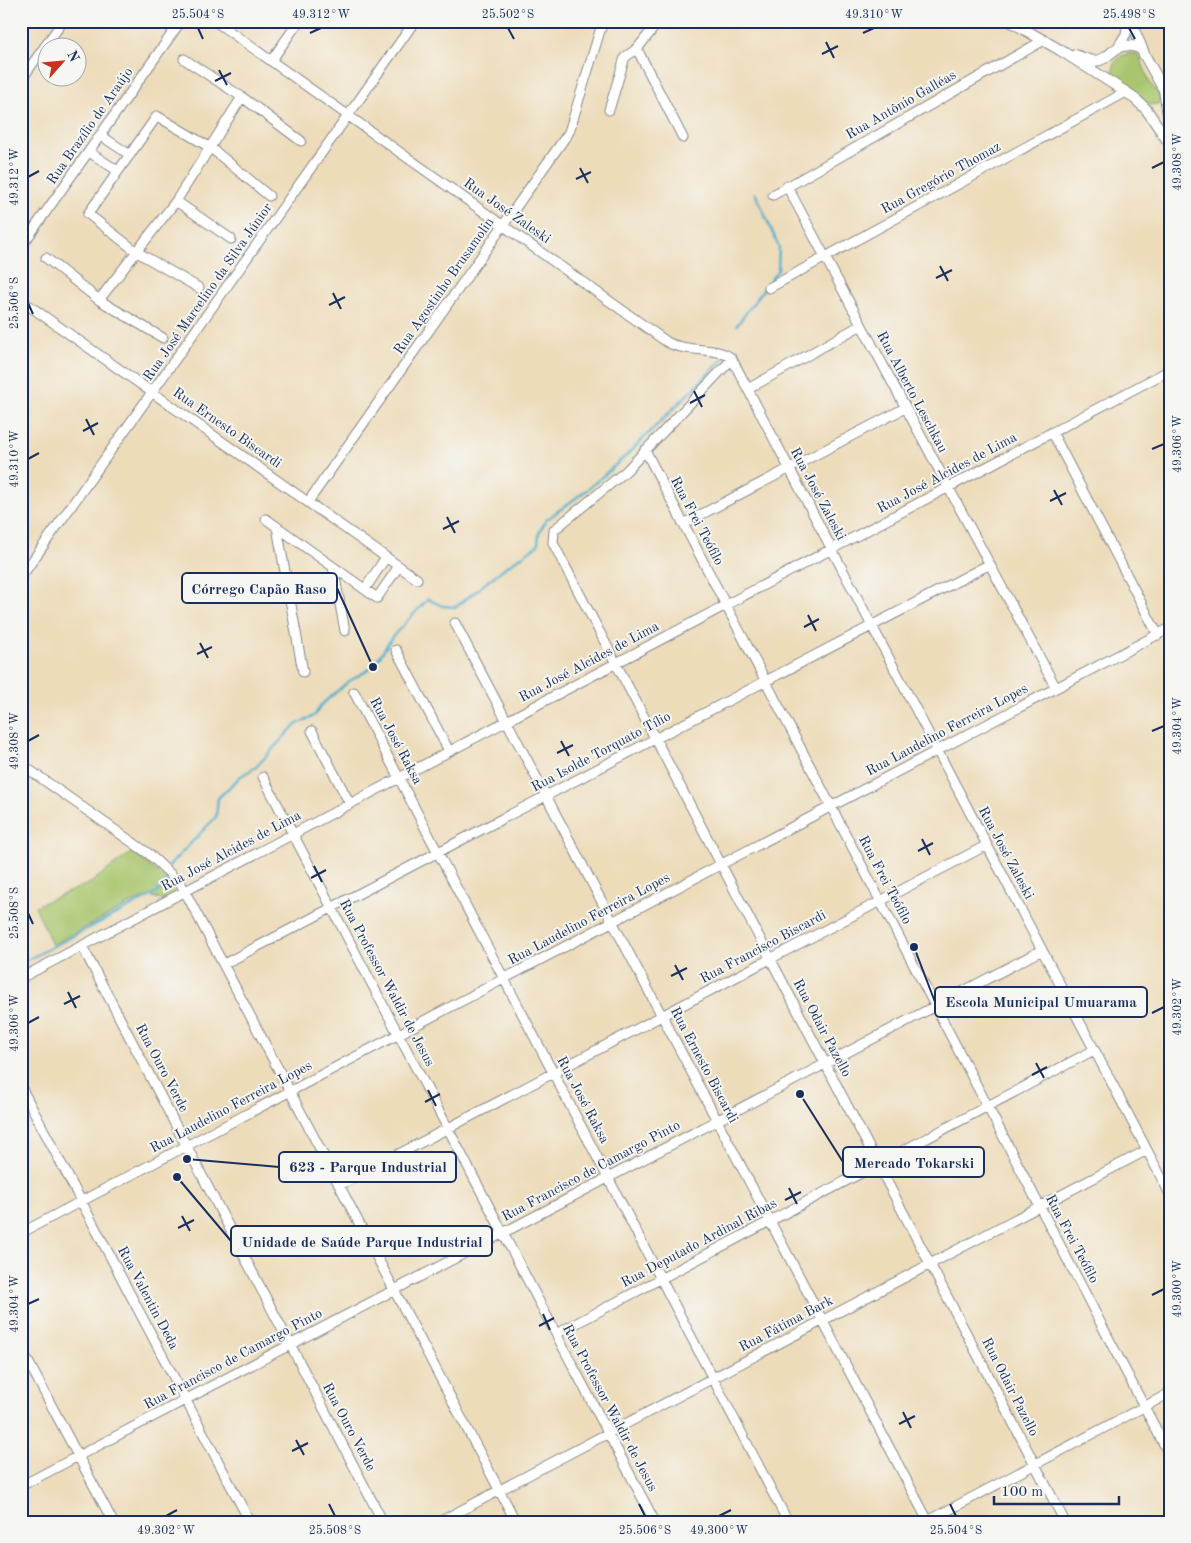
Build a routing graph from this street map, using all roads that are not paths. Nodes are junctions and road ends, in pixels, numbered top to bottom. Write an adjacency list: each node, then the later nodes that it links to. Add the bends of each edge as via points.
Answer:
1 (63, 21): 19 (street)
2 (181, 21): 28 (street, Rua Brazílio de Araújo)
3 (215, 21): 17 (street, Rua José Zaleski)
4 (299, 21): 17 (street)
5 (415, 21): 26 (street, Rua José Marcelino da Silva Júnior)
6 (603, 21): 40 (street, Rua Agostinho Brusamolin, via 569,132)
7 (659, 21): 12 (street)
8 (1010, 21): 10 (main road)
9 (1130, 21): 11 (street); 14 (street)
10 (1044, 40): 13 (main road); 36 (street, Rua Antônio Galléas)
11 (1118, 47): 14 (main road, via 1130,45); 15 (main road)
12 (637, 49): 24 (street, via 626,57); 29 (street)
13 (1060, 50): 15 (main road, via 1095,61); 18 (main road)
14 (1144, 52): 21 (main road)
15 (1107, 56): 18 (main road, via 1102,67)
16 (184, 60): 22 (street)
17 (271, 61): 26 (street, Rua José Zaleski)
18 (1103, 77): 20 (main road)
19 (21, 80)
20 (1126, 92): 25 (main road); 44 (street, Rua Gregório Thomaz)
21 (1167, 92): 23 (main road)
22 (242, 97): 30 (street); 32 (street)
23 (1168, 107): 25 (main road, via 1160,114); 27 (main road)
24 (610, 110)
25 (1150, 115): 31 (main road)
26 (348, 116): 40 (street, Rua José Zaleski); 55 (street, Rua José Marcelino da Silva Júnior)
27 (1170, 126)
28 (100, 136): 33 (street, Rua Brazílio de Araújo); 34 (street)
29 (683, 138)
30 (301, 141)
31 (1170, 144)
32 (211, 148): 34 (street, via 156,116); 38 (street); 39 (street)
33 (89, 152): 35 (street); 42 (street, Rua Brazílio de Araújo)
34 (130, 155): 35 (street)
35 (118, 171): 43 (street, via 88,214)
36 (787, 186): 37 (street, Rua Antônio Galléas); 44 (street, Rua Alberto Leschkau)
37 (773, 195)
38 (269, 196)
39 (176, 201): 41 (street); 43 (street)
40 (503, 226): 52 (street, Rua José Zaleski, via 672,345 721,353); 61 (street, Rua Agostinho Brusamolin)
41 (231, 239)
42 (21, 247)
43 (137, 252): 46 (street); 49 (street)
44 (825, 257): 47 (street, Rua Gregório Thomaz); 50 (street, Rua Alberto Leschkau)
45 (46, 258): 49 (street)
46 (199, 288)
47 (769, 288)
48 (21, 300): 55 (street, Rua Ernesto Biscardi)
49 (99, 300): 51 (street)
50 (861, 325): 54 (street); 56 (street, Rua Alberto Leschkau)
51 (162, 338)
52 (732, 359): 54 (street, Rua José Zaleski); 58 (street)
53 (1170, 370): 57 (street, Rua José Alcides de Lima)
54 (748, 389): 59 (street, Rua José Zaleski)
55 (153, 392): 61 (street, Rua Ernesto Biscardi); 70 (street, Rua José Marcelino da Silva Júnior)
56 (905, 408): 59 (street); 60 (street, Rua Alberto Leschkau, via 939,473)
57 (1052, 432): 60 (street, Rua José Alcides de Lima); 78 (street)
58 (645, 450): 63 (street, Rua Frei Teófilo); 80 (street, Rua Odair Pazello, via 626,471 554,530 552,536)
59 (789, 468): 63 (street); 65 (street, Rua José Zaleski)
60 (950, 487): 65 (street, Rua José Alcides de Lima); 67 (street, Rua Alberto Leschkau)
61 (308, 502): 66 (street, Rua Ernesto Biscardi)
62 (266, 519): 64 (street)
63 (683, 524): 73 (street, Rua Frei Teófilo)
64 (277, 527): 69 (street); 81 (street)
65 (832, 549): 73 (street, Rua José Alcides de Lima); 75 (street, Rua José Zaleski)
66 (386, 557): 68 (street, Rua Ernesto Biscardi); 72 (street)
67 (990, 564): 75 (street, Rua Isolde Torquato Tílio); 83 (street, Rua Alberto Leschkau)
68 (399, 566): 71 (street, Rua Ernesto Biscardi); 72 (street, via 377,598)
69 (334, 567): 72 (street); 77 (street)
70 (21, 577)
71 (417, 578)
72 (365, 589)
73 (726, 605): 80 (street, Rua José Alcides de Lima); 82 (street, Rua Frei Teófilo)
74 (455, 623): 85 (street, Rua Ernesto Biscardi)
75 (872, 626): 82 (street, Rua Isolde Torquato Tílio); 89 (street, Rua José Zaleski)
76 (1170, 628): 78 (street, Rua Laudelino Ferreira Lopes)
77 (345, 631)
78 (1158, 635): 83 (street, Rua Laudelino Ferreira Lopes)
79 (396, 650): 88 (street)
80 (616, 663): 85 (street, Rua José Alcides de Lima); 87 (street, Rua Odair Pazello)
81 (303, 672)
82 (766, 682): 87 (street, Rua Isolde Torquato Tílio); 95 (street, Rua Frei Teófilo)
83 (1056, 688): 89 (street, Rua Laudelino Ferreira Lopes)
84 (354, 692): 92 (street, Rua José Raksa)
85 (506, 721): 88 (street, Rua José Alcides de Lima); 93 (street, Rua Ernesto Biscardi)
86 (312, 731): 94 (street)
87 (655, 739): 93 (street, Rua Isolde Torquato Tílio); 99 (street, Rua Odair Pazello)
88 (449, 751): 92 (street, Rua José Alcides de Lima)
89 (937, 751): 95 (street, Rua Laudelino Ferreira Lopes); 97 (street, Rua José Zaleski)
90 (21, 764): 100 (street, via 160,862)
91 (262, 777): 96 (street, Rua Professor Waldir de Jesus)
92 (399, 778): 94 (street, Rua José Alcides de Lima); 98 (street, Rua José Raksa)
93 (546, 796): 98 (street, Rua Isolde Torquato Tílio); 103 (street, Rua Ernesto Biscardi)
94 (350, 804): 96 (street, Rua José Alcides de Lima)
95 (831, 807): 99 (street, Rua Laudelino Ferreira Lopes); 101 (street, Rua Frei Teófilo)
96 (293, 834): 100 (street, Rua José Alcides de Lima); 102 (street, Rua Professor Waldir de Jesus)
97 (986, 845): 101 (street, Rua Francisco Biscardi); 105 (street, Rua José Zaleski)
98 (438, 852): 102 (street, Rua Isolde Torquato Tílio); 109 (street, Rua José Raksa)
99 (721, 865): 103 (street, Rua Laudelino Ferreira Lopes); 106 (street, Rua Odair Pazello)
100 (185, 891): 104 (street, Rua José Alcides de Lima); 107 (street)
101 (880, 901): 106 (street, Rua Francisco Biscardi); 110 (street, Rua Frei Teófilo)
102 (332, 908): 107 (street, Rua Isolde Torquato Tílio); 112 (street, Rua Professor Waldir de Jesus)
103 (612, 922): 109 (street, Rua Laudelino Ferreira Lopes); 111 (street, Rua Ernesto Biscardi)
104 (82, 946): 108 (street, Rua José Alcides de Lima); 121 (street, Rua Ouro Verde)
105 (1042, 950): 110 (street, Rua Francisco de Camargo Pinto); 113 (street, Rua José Zaleski)
106 (770, 958): 111 (street, Rua Francisco Biscardi); 114 (street, Rua Odair Pazello)
107 (224, 964): 117 (street)
108 (21, 978)
109 (504, 979): 112 (street, Rua Laudelino Ferreira Lopes); 115 (street, Rua José Raksa)
110 (935, 1006): 114 (street, Rua Francisco de Camargo Pinto); 118 (street, Rua Frei Teófilo)
111 (662, 1016): 115 (street, Rua Francisco Biscardi); 119 (street, Rua Ernesto Biscardi)
112 (398, 1035): 117 (street, Rua Laudelino Ferreira Lopes); 120 (street, Rua Professor Waldir de Jesus)
113 (1094, 1050): 118 (street, Rua Deputado Ardinal Ribas); 122 (street, Rua José Zaleski)
114 (825, 1064): 119 (street, Rua Francisco de Camargo Pinto); 123 (street, Rua Odair Pazello)
115 (553, 1072): 120 (street, Rua Francisco Biscardi); 124 (street, Rua José Raksa)
116 (21, 1087): 127 (street, Rua Valentin Deda)
117 (291, 1091): 121 (street, Rua Laudelino Ferreira Lopes); 125 (street)
118 (987, 1106): 123 (street, Rua Deputado Ardinal Ribas); 128 (street, Rua Frei Teófilo)
119 (717, 1120): 124 (street, Rua Francisco de Camargo Pinto); 129 (street, Rua Ernesto Biscardi)
120 (448, 1128): 125 (street, Rua Francisco Biscardi); 131 (street, Rua Professor Waldir de Jesus)
121 (187, 1146): 127 (street, Rua Laudelino Ferreira Lopes); 137 (street, Rua Ouro Verde)
122 (1146, 1150): 126 (street, Rua José Zaleski); 128 (street, Rua Fátima Bark)
123 (878, 1164): 129 (street, Rua Deputado Ardinal Ribas); 132 (street, Rua Odair Pazello)
124 (608, 1178): 131 (street, Rua Francisco de Camargo Pinto); 133 (street, Rua José Raksa)
125 (340, 1185): 134 (street)
126 (1170, 1194)
127 (82, 1202): 130 (street, Rua Laudelino Ferreira Lopes); 141 (street, Rua Valentin Deda)
128 (1039, 1206): 132 (street, Rua Fátima Bark); 142 (street, Rua Frei Teófilo)
129 (770, 1221): 133 (street, Rua Deputado Ardinal Ribas); 135 (street, Rua Ernesto Biscardi)
130 (21, 1233)
131 (503, 1233): 134 (street, Rua Francisco de Camargo Pinto); 136 (street, Rua Professor Waldir de Jesus)
132 (930, 1264): 135 (street, Rua Fátima Bark); 146 (street, Rua Odair Pazello)
133 (661, 1278): 136 (street, Rua Deputado Ardinal Ribas); 139 (street, Rua José Raksa)
134 (394, 1290): 137 (street, Rua Francisco de Camargo Pinto); 148 (street)
135 (822, 1320): 139 (street, Rua Fátima Bark); 149 (street, Rua Ernesto Biscardi)
136 (556, 1334): 143 (street, Rua Professor Waldir de Jesus)
137 (291, 1344): 141 (street, Rua Francisco de Camargo Pinto); 152 (street, Rua Ouro Verde)
138 (21, 1348): 144 (street)
139 (713, 1378): 143 (street, Rua Fátima Bark); 156 (street, Rua José Raksa)
140 (1170, 1393): 142 (street)
141 (186, 1400): 144 (street, Rua Francisco de Camargo Pinto); 151 (street, Rua Valentin Deda)
142 (1144, 1407): 145 (street, Rua Frei Teófilo); 146 (street)
143 (608, 1433): 148 (street, Rua Fátima Bark); 155 (street, Rua Professor Waldir de Jesus)
144 (78, 1456): 147 (street, Rua Francisco de Camargo Pinto); 150 (street)
145 (1170, 1456)
146 (1035, 1465): 149 (street); 157 (street, Rua Odair Pazello)
147 (21, 1486)
148 (500, 1490): 153 (street, Rua Fátima Bark); 154 (street)
149 (927, 1521)
150 (113, 1522)
151 (250, 1522)
152 (384, 1522)
153 (439, 1522)
154 (516, 1522)
155 (654, 1522)
156 (788, 1522)
157 (1065, 1522)

